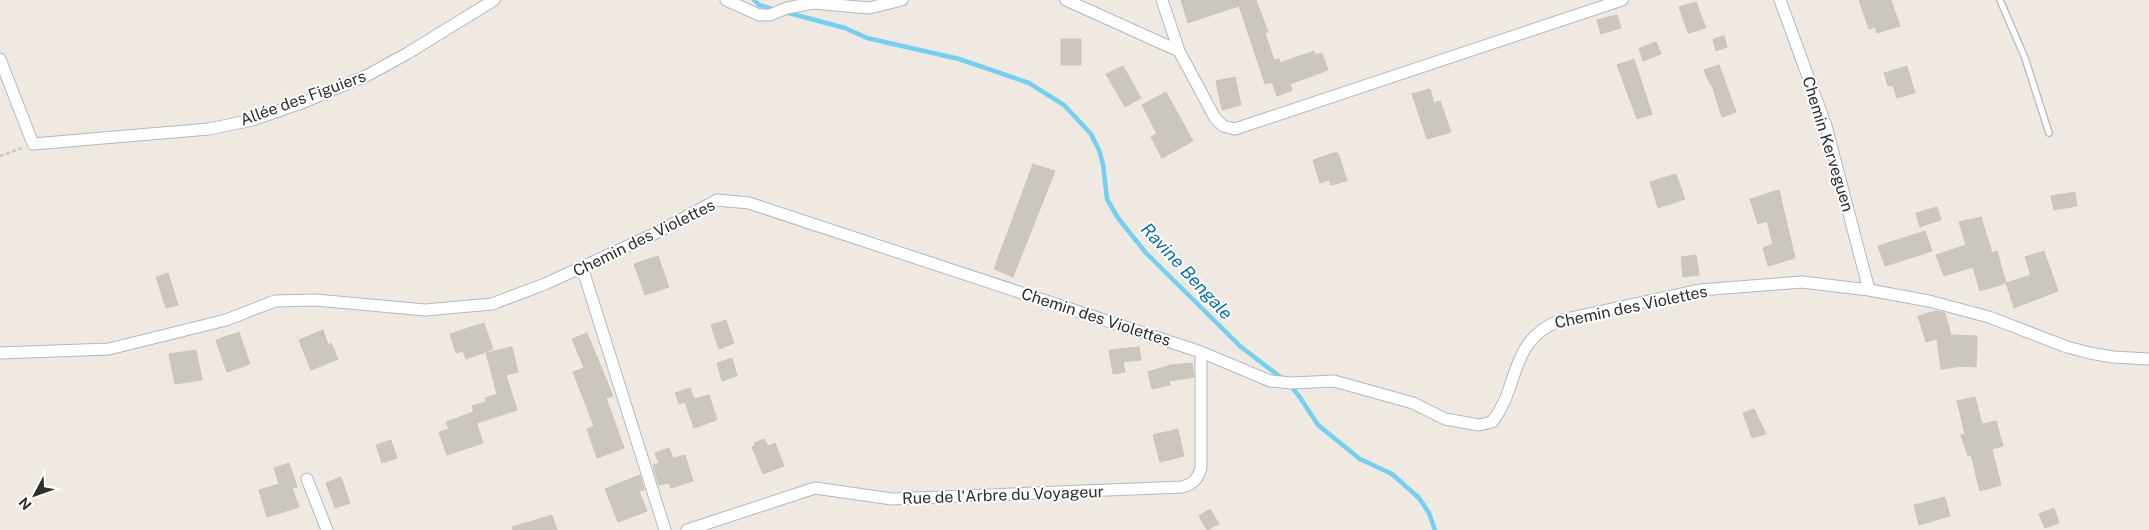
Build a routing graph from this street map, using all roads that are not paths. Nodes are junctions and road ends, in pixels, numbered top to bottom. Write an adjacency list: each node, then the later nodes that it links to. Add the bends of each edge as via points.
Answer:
1 (494, 0): 10 (street, Allée des Figuiers, via 368,75 252,120 209,129 33,144)
2 (726, 0): 3 (street, via 759,15 770,15 813,3 869,8)
3 (902, 0)
4 (1066, 0): 9 (street)
5 (1162, 0): 9 (street)
6 (1622, 0): 9 (street, via 1234,129 1223,126 1215,118)
7 (1780, 0): 13 (street, Chemin Kerveguen, via 1826,126)
8 (2000, 0): 11 (lane, via 2025,58)
9 (1179, 51)
10 (0, 59)
11 (2049, 133)
12 (582, 267): 14 (street, Chemin des Violettes, via 717,200 749,203); 15 (street, Chemin des Violettes, via 492,304 425,310 316,300 275,301 226,320 109,349); 19 (street)
13 (1869, 290): 14 (street, Chemin des Violettes, via 1802,282 1699,290 1561,320 1547,325 1528,342 1500,412 1492,422 1479,425 1445,419 1414,403 1334,381 1270,382); 16 (street, Chemin des Violettes, via 1989,317 2090,353)
14 (1201, 352): 20 (street, Rue de l'Arbre du Voyageur, via 1201,468 1190,485 892,499 815,488)
15 (0, 354)
16 (2149, 359)
17 (307, 479): 18 (street)
18 (327, 530)
19 (665, 530)
20 (687, 530)

